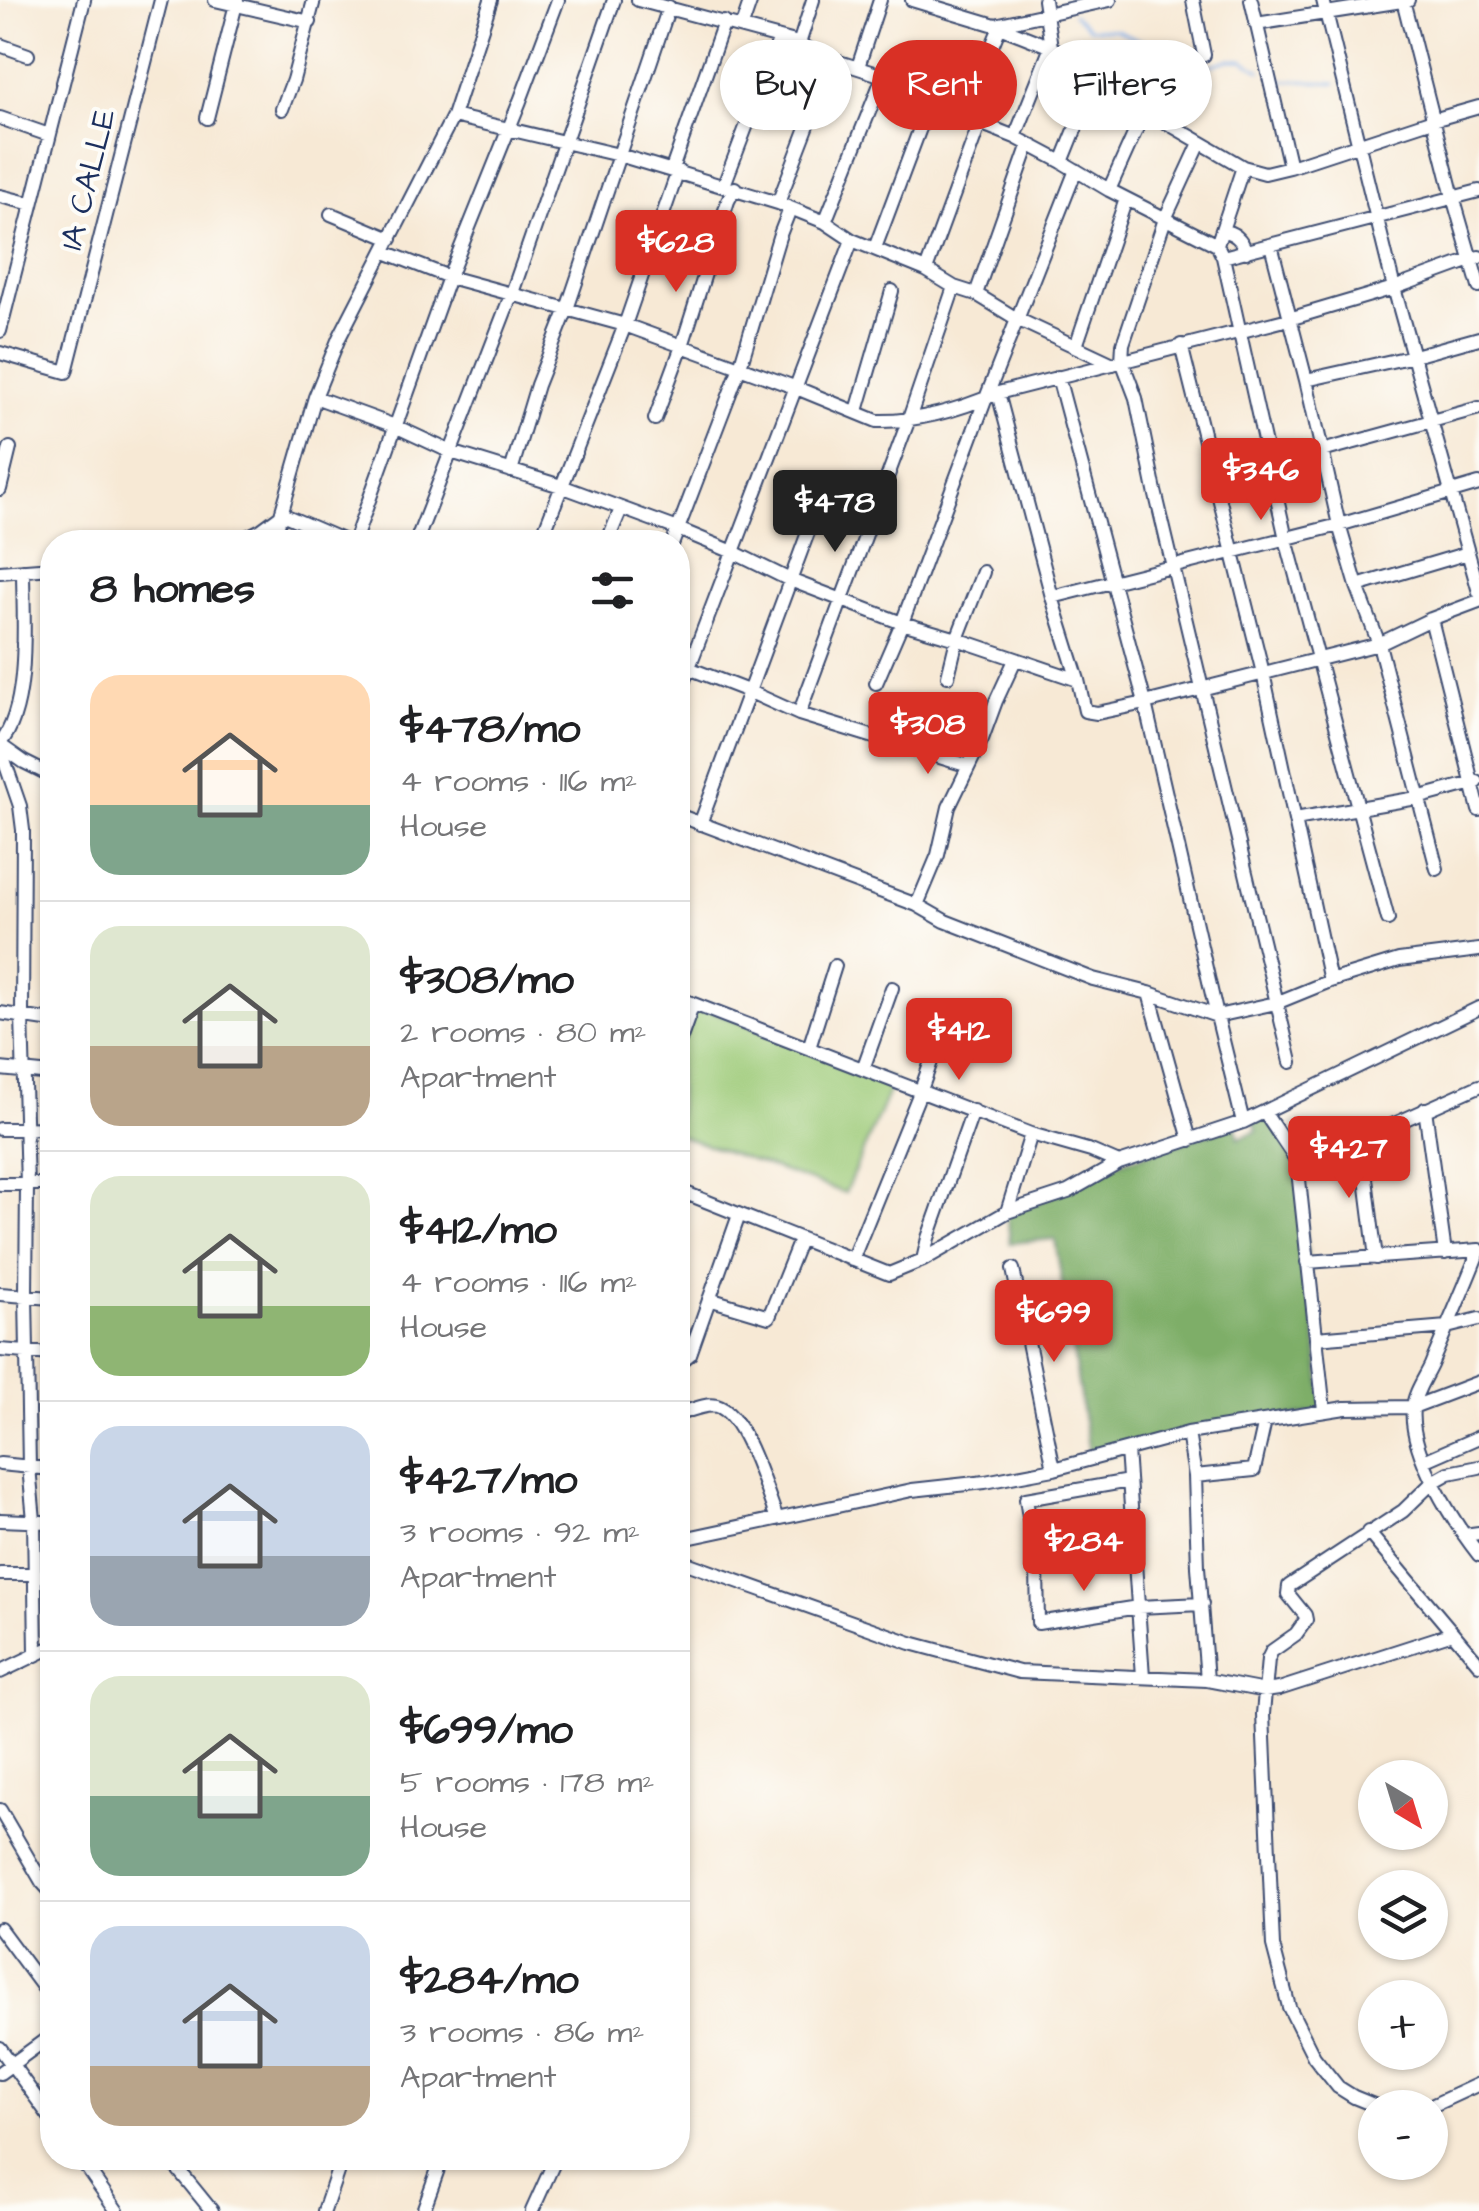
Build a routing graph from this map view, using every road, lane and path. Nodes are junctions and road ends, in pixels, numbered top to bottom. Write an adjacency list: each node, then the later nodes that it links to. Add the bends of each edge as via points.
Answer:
1 (84, 0): 55 (street)
2 (161, 0): 105 (street, 1A CALLE, via 66,372)
3 (215, 0): 18 (street)
4 (314, 0): 22 (street)
5 (492, 0): 43 (street)
6 (558, 0): 47 (street)
7 (614, 0): 57 (street)
8 (638, 0): 20 (street)
9 (751, 0): 25 (street)
10 (813, 0): 29 (street)
11 (880, 0): 37 (street)
12 (912, 0): 26 (street)
13 (1044, 0): 21 (street)
14 (1110, 0): 21 (street)
15 (1192, 0): 32 (street)
16 (1251, 0): 24 (street)
17 (1405, 0): 19 (street); 46 (street)
18 (236, 3): 22 (street); 45 (street)
19 (1325, 6): 24 (street); 60 (street)
20 (669, 7): 23 (street); 61 (street)
21 (1046, 15): 26 (street); 31 (street)
22 (310, 22): 42 (street)
23 (724, 22): 25 (street); 65 (street)
24 (1256, 24): 64 (street)
25 (742, 26): 27 (street)
26 (997, 27): 30 (street); 33 (street)
27 (780, 38): 28 (street); 67 (street)
28 (786, 40)
29 (800, 40)
30 (992, 40)
31 (1051, 40)
32 (1201, 40)
33 (1037, 42)
34 (0, 45): 35 (street)
35 (28, 55)
36 (852, 65): 37 (street)
37 (858, 67): 38 (street)
38 (872, 73)
39 (1037, 84): 56 (street)
40 (872, 104): 78 (street)
41 (1479, 107): 46 (street)
42 (282, 110)
43 (453, 116): 47 (street); 81 (street)
44 (0, 118): 55 (street)
45 (207, 118)
46 (1432, 120): 60 (street); 71 (street)
47 (510, 128): 57 (street); 88 (street)
48 (810, 130): 74 (street)
49 (919, 130): 83 (street)
50 (977, 130): 86 (street)
51 (998, 130): 56 (street)
52 (1075, 130): 62 (street)
53 (1136, 130): 68 (street)
54 (1178, 130): 58 (street)
55 (49, 135): 73 (street)
56 (1015, 137): 59 (street)
57 (564, 140): 61 (street); 93 (street)
58 (1200, 143): 63 (street); 77 (street)
59 (1029, 144): 62 (street); 94 (street)
60 (1360, 145): 64 (street); 76 (street)
61 (619, 155): 65 (street); 95 (street)
62 (1062, 162): 66 (street)
63 (1243, 167): 64 (street, via 1265,174); 80 (street)
64 (1290, 167)
65 (675, 170): 67 (street); 98 (street)
66 (1076, 170): 68 (street); 96 (street)
67 (729, 187): 74 (street); 103 (street)
68 (1109, 190): 72 (street)
69 (1479, 191): 71 (street)
70 (0, 196): 73 (street)
71 (1453, 198): 76 (street); 85 (street)
72 (1126, 199): 77 (street); 104 (street)
73 (32, 204): 87 (street)
74 (784, 206): 78 (street); 108 (street)
75 (331, 214): 81 (street)
76 (1378, 218): 82 (street); 91 (street)
77 (1166, 219): 80 (street); 107 (street)
78 (825, 222): 79 (street)
79 (852, 240): 83 (street); 111 (street)
80 (1221, 244): 84 (street); 84 (street, via 1230,232); 99 (street)
81 (388, 245): 88 (street); 113 (street)
82 (1271, 246): 84 (street); 97 (street)
83 (875, 248): 86 (street)
84 (1246, 252)
85 (1476, 258): 89 (street); 91 (street)
86 (926, 270): 90 (street)
87 (7, 276): 100 (street)
88 (449, 277): 93 (street); 119 (street)
89 (1479, 286)
90 (954, 287): 94 (street); 116 (street)
91 (1394, 288): 97 (street); 106 (street)
92 (892, 291): 115 (street)
93 (512, 293): 95 (street); 122 (street)
94 (976, 294): 96 (street)
95 (567, 309): 98 (street); 123 (street)
96 (1017, 319): 104 (street); 112 (street)
97 (1289, 319): 99 (street); 110 (street)
98 (626, 325): 103 (street); 125 (street)
99 (1238, 330): 102 (street); 141 (street)
100 (0, 331)
101 (1479, 338): 106 (street)
102 (1181, 345): 107 (street); 144 (street)
103 (682, 346): 108 (street); 117 (street)
104 (1076, 346): 107 (street)
105 (0, 353)
106 (1414, 356): 110 (street); 118 (street)
107 (1118, 362): 109 (street); 146 (street, via 1136,398)
108 (740, 367): 111 (street); 140 (street)
109 (1058, 377): 112 (street); 152 (street)
110 (1306, 380): 121 (street)
111 (794, 387): 115 (street); 143 (street)
112 (992, 395): 116 (street); 155 (street); 159 (street)
113 (315, 397): 119 (street); 130 (street)
114 (1479, 408): 118 (street)
115 (857, 411): 116 (street, via 877,421)
116 (909, 419): 156 (street)
117 (656, 420)
118 (1431, 420): 121 (street); 128 (street)
119 (395, 426): 122 (street); 135 (street)
120 (10, 448): 126 (street)
121 (1322, 451): 131 (street)
122 (451, 452): 123 (street); 136 (street)
123 (511, 471): 125 (street)
124 (1479, 484): 128 (street)
125 (561, 486): 129 (street); 137 (street)
126 (0, 489)
127 (823, 492): 151 (street)
128 (1452, 492): 131 (street); 145 (street)
129 (621, 508): 138 (street); 139 (street)
130 (282, 514): 132 (street); 133 (street); 134 (street)
131 (1339, 525): 141 (street); 153 (street)
132 (262, 530)
133 (277, 530)
134 (321, 530)
135 (355, 530)
136 (421, 530)
137 (544, 530)
138 (612, 530)
139 (664, 530)
140 (678, 530)
141 (1286, 539): 144 (street); 163 (street)
142 (690, 540): 143 (street)
143 (734, 552): 151 (street); 162 (street)
144 (1233, 552): 146 (street); 166 (street)
145 (1468, 553): 153 (street); 154 (street)
146 (1173, 567): 152 (street); 170 (street)
147 (40, 569): 148 (street)
148 (23, 570): 149 (street); 174 (street, via 20,694)
149 (0, 572)
150 (983, 572): 160 (street)
151 (790, 580): 156 (street); 171 (street)
152 (1111, 582): 155 (street); 172 (street)
153 (1357, 586): 161 (street)
154 (1479, 592)
155 (1052, 596): 168 (street)
156 (841, 600): 159 (street); 173 (street)
157 (1479, 602): 158 (street)
158 (1431, 619): 161 (street); 177 (street)
159 (902, 623): 160 (street); 169 (street)
160 (957, 638): 164 (street); 167 (street)
161 (1379, 644): 163 (street); 178 (street)
162 (690, 650)
163 (1320, 659): 166 (street); 179 (street)
164 (1015, 660): 168 (street); 175 (street)
165 (690, 669): 171 (street)
166 (1263, 673): 170 (street); 181 (street)
167 (948, 676)
168 (1078, 680): 172 (street, via 1085,710)
169 (876, 683)
170 (1202, 689): 172 (street); 193 (street)
171 (748, 691): 173 (street); 183 (street)
172 (1145, 703): 200 (street)
173 (799, 714): 175 (street)
174 (0, 746): 176 (street); 199 (street, via 22,830)
175 (969, 766): 185 (street)
176 (40, 770)
177 (1475, 782): 178 (street); 180 (street)
178 (1417, 798): 179 (street); 184 (street)
179 (1358, 806): 181 (street); 186 (street)
180 (1479, 810)
181 (1295, 819): 189 (street)
182 (690, 820): 183 (street)
183 (700, 824): 185 (street)
184 (1437, 869)
185 (917, 905): 191 (street, via 1093,979)
186 (1388, 919)
187 (1479, 950): 189 (street, via 1399,960)
188 (835, 966): 202 (street)
189 (1330, 981): 193 (street)
190 (892, 988): 204 (street)
191 (1149, 993): 200 (street); 219 (street)
192 (690, 1002): 194 (street)
193 (1276, 1003): 200 (street); 203 (street)
194 (694, 1004): 198 (street); 202 (street)
195 (950, 1008): 209 (street)
196 (1479, 1008): 212 (street)
197 (0, 1013): 199 (street)
198 (690, 1014)
199 (22, 1016): 201 (street); 206 (street)
200 (1216, 1016): 213 (street)
201 (40, 1019)
202 (809, 1048): 204 (street)
203 (1291, 1062)
204 (864, 1068): 209 (street)
205 (0, 1069): 206 (street)
206 (25, 1072): 207 (street); 216 (street)
207 (40, 1073)
208 (1479, 1086): 210 (street)
209 (921, 1090): 211 (street); 232 (street)
210 (1425, 1110): 218 (street); 230 (street)
211 (973, 1111): 217 (street); 233 (street)
212 (1264, 1112): 213 (street); 220 (street)
213 (1243, 1122): 219 (street)
214 (40, 1129): 216 (street)
215 (0, 1130): 216 (street)
216 (26, 1130): 224 (street)
217 (1031, 1134): 221 (street); 226 (street)
218 (1361, 1139): 220 (street); 231 (street)
219 (1190, 1140): 221 (street)
220 (1297, 1161): 234 (street)
221 (1119, 1162): 226 (street, via 1068,1192)
222 (0, 1184): 224 (street)
223 (40, 1184): 224 (street)
224 (27, 1185): 237 (street)
225 (690, 1195): 227 (street)
226 (1007, 1212): 233 (street)
227 (739, 1215): 228 (street); 239 (street)
228 (800, 1240): 232 (street); 239 (street, via 769,1317)
229 (1479, 1250): 230 (street); 241 (street)
230 (1445, 1253): 231 (street)
231 (1376, 1258): 234 (street)
232 (852, 1260): 233 (street, via 889,1274)
233 (923, 1260)
234 (1308, 1262): 242 (street)
235 (1013, 1270): 260 (street)
236 (0, 1294): 237 (street)
237 (26, 1295): 238 (street); 244 (street)
238 (40, 1297)
239 (709, 1299): 246 (street)
240 (1479, 1319): 241 (street)
241 (1447, 1326): 242 (street); 248 (street)
242 (1316, 1338): 250 (street)
243 (0, 1350): 244 (street)
244 (28, 1352): 245 (street); 257 (street)
245 (40, 1353)
246 (690, 1354)
247 (1479, 1382): 248 (street)
248 (1412, 1407): 250 (street); 255 (street)
249 (690, 1410): 264 (street, via 724,1408 744,1433)
250 (1324, 1411): 251 (street)
251 (1265, 1421): 252 (street); 261 (street, via 1254,1470)
252 (1188, 1433): 254 (street); 261 (street)
253 (1479, 1437): 255 (street)
254 (1126, 1450): 260 (street); 262 (street)
255 (1424, 1461): 263 (street)
256 (0, 1464): 257 (street)
257 (30, 1467): 258 (street); 266 (street)
258 (40, 1467)
259 (1479, 1467): 263 (street)
260 (1054, 1469): 264 (street)
261 (1196, 1476): 279 (street)
262 (1129, 1481): 272 (street); 275 (street, via 1026,1499)
263 (1433, 1482): 268 (street); 270 (street)
264 (777, 1519): 271 (street)
265 (0, 1520): 266 (street)
266 (34, 1520): 267 (street); 277 (street)
267 (40, 1521)
268 (1368, 1532): 281 (street); 288 (street, via 1290,1586 1288,1594 1306,1620 1272,1652)
269 (1479, 1532): 270 (street)
270 (1464, 1535): 273 (street)
271 (690, 1537)
272 (1134, 1553): 275 (street); 280 (street)
273 (1479, 1554)
274 (690, 1564): 286 (street, via 912,1643 1019,1672)
275 (1037, 1566): 280 (street, via 1038,1622)
276 (0, 1574): 277 (street)
277 (34, 1574): 278 (street); 283 (street)
278 (40, 1575)
279 (1202, 1604): 280 (street); 287 (street)
280 (1138, 1607): 286 (street)
281 (1453, 1633): 284 (street); 288 (street)
282 (40, 1652): 283 (street)
283 (36, 1654): 285 (street)
284 (1479, 1664)
285 (0, 1672)
286 (1143, 1676): 287 (street)
287 (1208, 1680): 288 (street)
288 (1265, 1691): 298 (street, via 1273,1946 1289,2007 1314,2057)
289 (0, 1810): 290 (street)
290 (40, 1879)
291 (0, 1929): 292 (street)
292 (40, 1984)
293 (40, 2044): 295 (street)
294 (0, 2048): 295 (street)
295 (6, 2069): 299 (street)
296 (1479, 2084): 297 (street)
297 (1448, 2098)
298 (1358, 2099)
299 (40, 2107)
300 (89, 2170): 306 (street)
301 (179, 2170): 307 (street)
302 (338, 2170): 308 (street)
303 (438, 2170): 305 (street)
304 (551, 2170): 309 (street)
305 (426, 2210)
306 (118, 2211)
307 (212, 2211)
308 (324, 2211)
309 (532, 2211)

